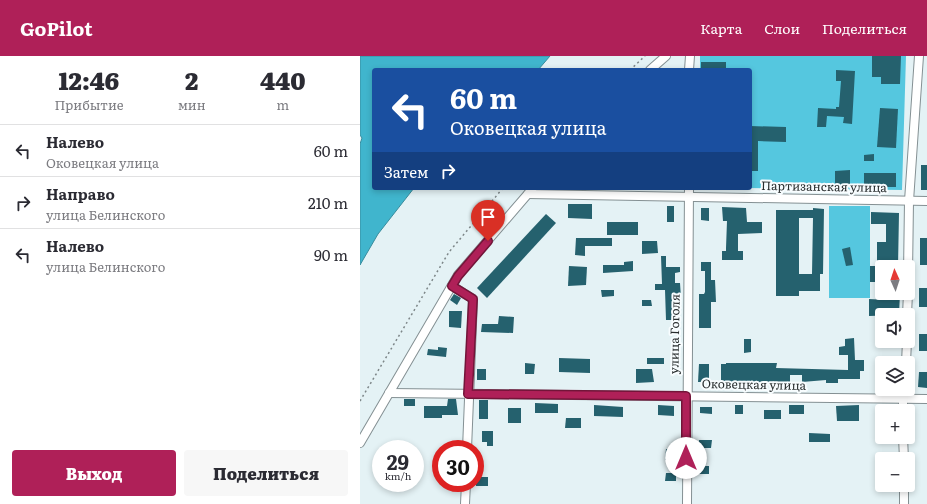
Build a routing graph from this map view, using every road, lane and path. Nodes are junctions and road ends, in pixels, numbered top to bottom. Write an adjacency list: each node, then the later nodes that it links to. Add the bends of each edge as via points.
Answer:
1 (645, 56): 5 (path)
2 (666, 56): 6 (street)
3 (690, 56): 7 (street)
4 (919, 56): 12 (street)
5 (632, 68)
6 (652, 68)
7 (689, 68)
8 (501, 190): 21 (path, via 448,252)
9 (689, 190): 11 (street, улица Гоголя)
10 (531, 191): 11 (street, Партизанская улица); 15 (street)
11 (689, 197): 12 (street, Партизанская улица); 18 (street, улица Гоголя)
12 (909, 201): 13 (street, Партизанская улица); 14 (street)
13 (927, 201)
14 (908, 260)
15 (452, 286): 16 (street); 17 (street, via 473,299)
16 (389, 393): 17 (street, Оковецкая улица); 24 (street)
17 (468, 394): 18 (street, Оковецкая улица); 23 (street)
18 (686, 396): 19 (street, Оковецкая улица); 28 (street, улица Гоголя)
19 (903, 398): 20 (street, Оковецкая улица); 22 (street)
20 (927, 399)
21 (360, 401)
22 (903, 404)
23 (467, 440)
24 (360, 443)
25 (466, 492): 27 (street)
26 (904, 492): 29 (street)
27 (465, 504)
28 (687, 504)
29 (904, 504)

